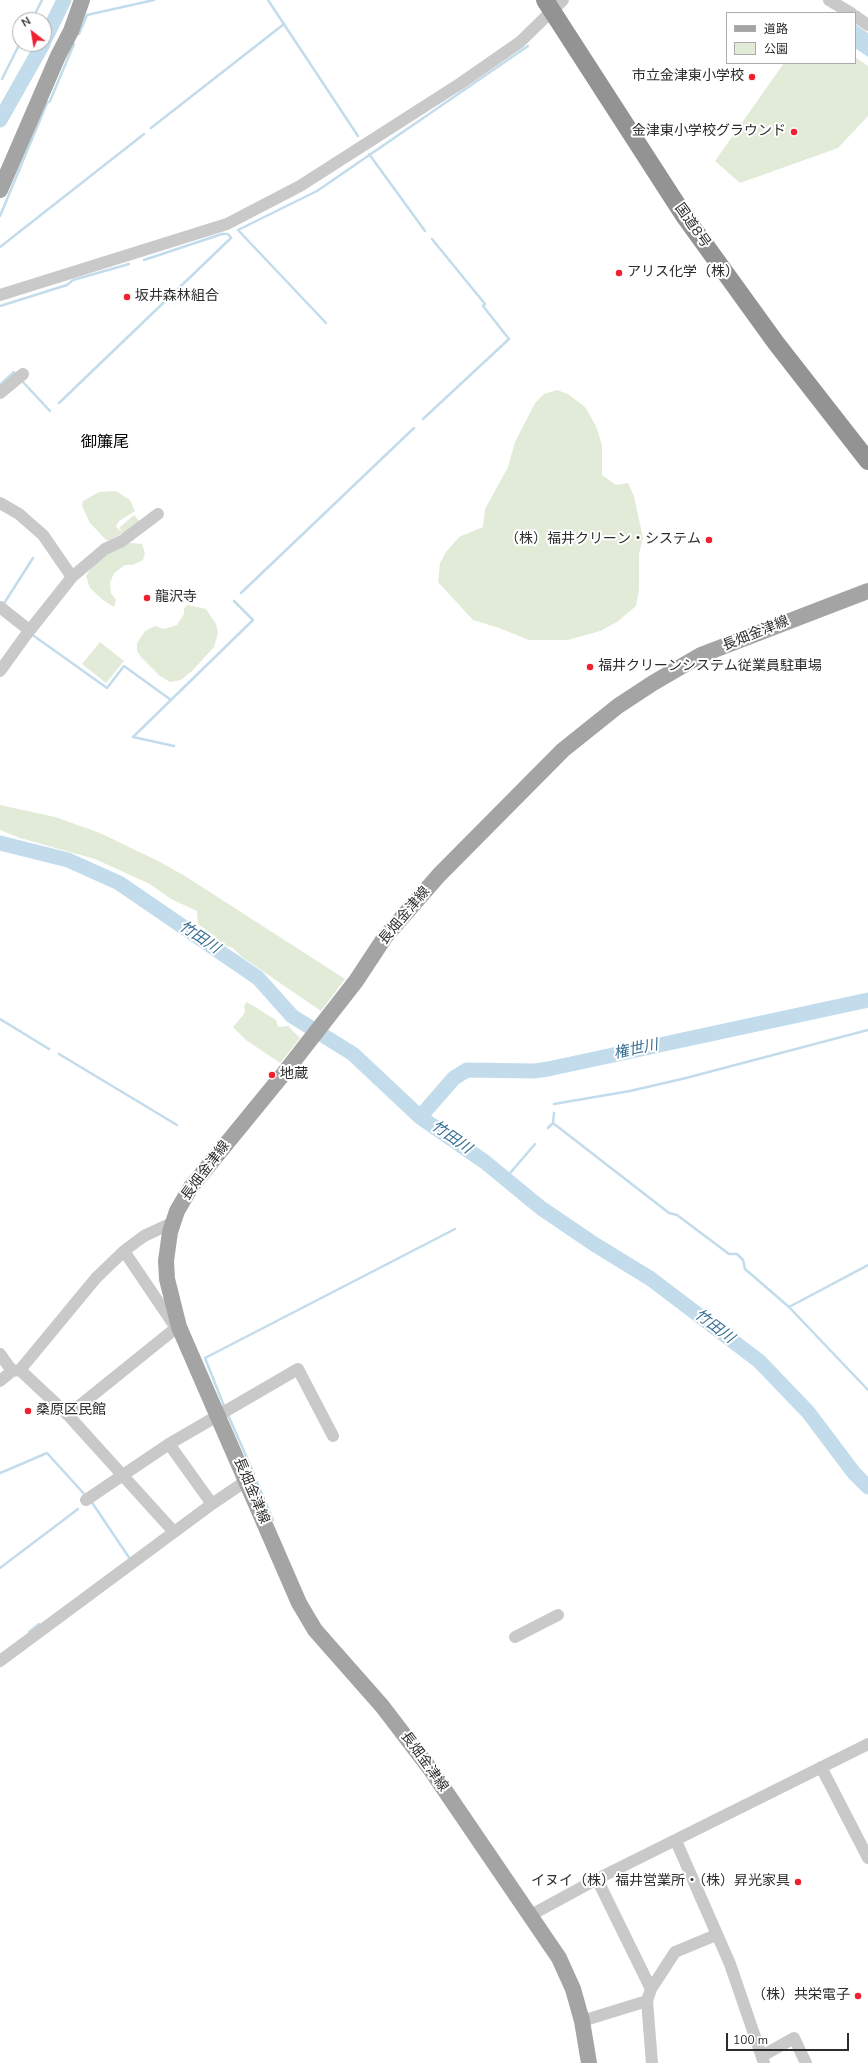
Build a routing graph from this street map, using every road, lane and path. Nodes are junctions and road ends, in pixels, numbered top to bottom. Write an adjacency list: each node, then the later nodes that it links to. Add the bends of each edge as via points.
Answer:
1 (82, 0): 7 (main road, via 71,31)
2 (829, 0): 4 (street)
3 (553, 4): 8 (street, via 520,42 300,186 227,224); 11 (highway, 国道8号, via 685,217 776,343)
4 (849, 12)
5 (856, 17): 6 (street)
6 (868, 24)
7 (0, 190)
8 (0, 295)
9 (23, 374): 10 (street)
10 (0, 394)
11 (868, 461)
12 (0, 503): 14 (street, via 19,514 44,535)
13 (158, 514): 14 (street, via 122,541 104,549)
14 (72, 577): 17 (street)
15 (868, 591): 19 (main road, 長畑金津線, via 701,655 654,682 594,724 563,750 439,875 385,937 356,981 191,1187)
16 (0, 607): 17 (street)
17 (29, 630): 18 (street)
18 (0, 671)
19 (172, 1223): 20 (street, via 144,1236); 21 (main road, 長畑金津線, via 166,1261 167,1279)
20 (124, 1251): 21 (street); 23 (street, via 96,1278)
21 (178, 1327): 25 (main road, 長畑金津線); 26 (street)
22 (0, 1354): 23 (street)
23 (16, 1370): 24 (street); 26 (street)
24 (0, 1381)
25 (219, 1414): 27 (street, via 298,1369); 28 (street); 30 (main road, 長畑金津線)
26 (68, 1415): 29 (street)
27 (333, 1436)
28 (169, 1444): 29 (street); 32 (street)
29 (122, 1474): 31 (street); 33 (street)
30 (246, 1481): 32 (street); 42 (main road, 長畑金津線, via 299,1603 315,1630 382,1706 430,1770)
31 (86, 1500)
32 (212, 1504): 33 (street)
33 (174, 1532): 36 (street)
34 (558, 1615): 35 (street)
35 (515, 1637)
36 (0, 1661)
37 (868, 1744): 38 (street)
38 (821, 1767): 39 (street); 40 (street)
39 (676, 1841): 41 (street); 43 (street)
40 (868, 1858)
41 (598, 1879): 42 (street); 44 (street)
42 (530, 1915): 45 (main road, 長畑金津線, via 559,1958 573,1989)
43 (716, 1935): 44 (street, via 675,1952); 46 (street, via 730,1964)
44 (649, 1995): 45 (street); 48 (street)
45 (582, 2021): 47 (main road, 長畑金津線)
46 (763, 2059): 49 (street, via 794,2038)
47 (589, 2063)
48 (652, 2063)
49 (806, 2063)

